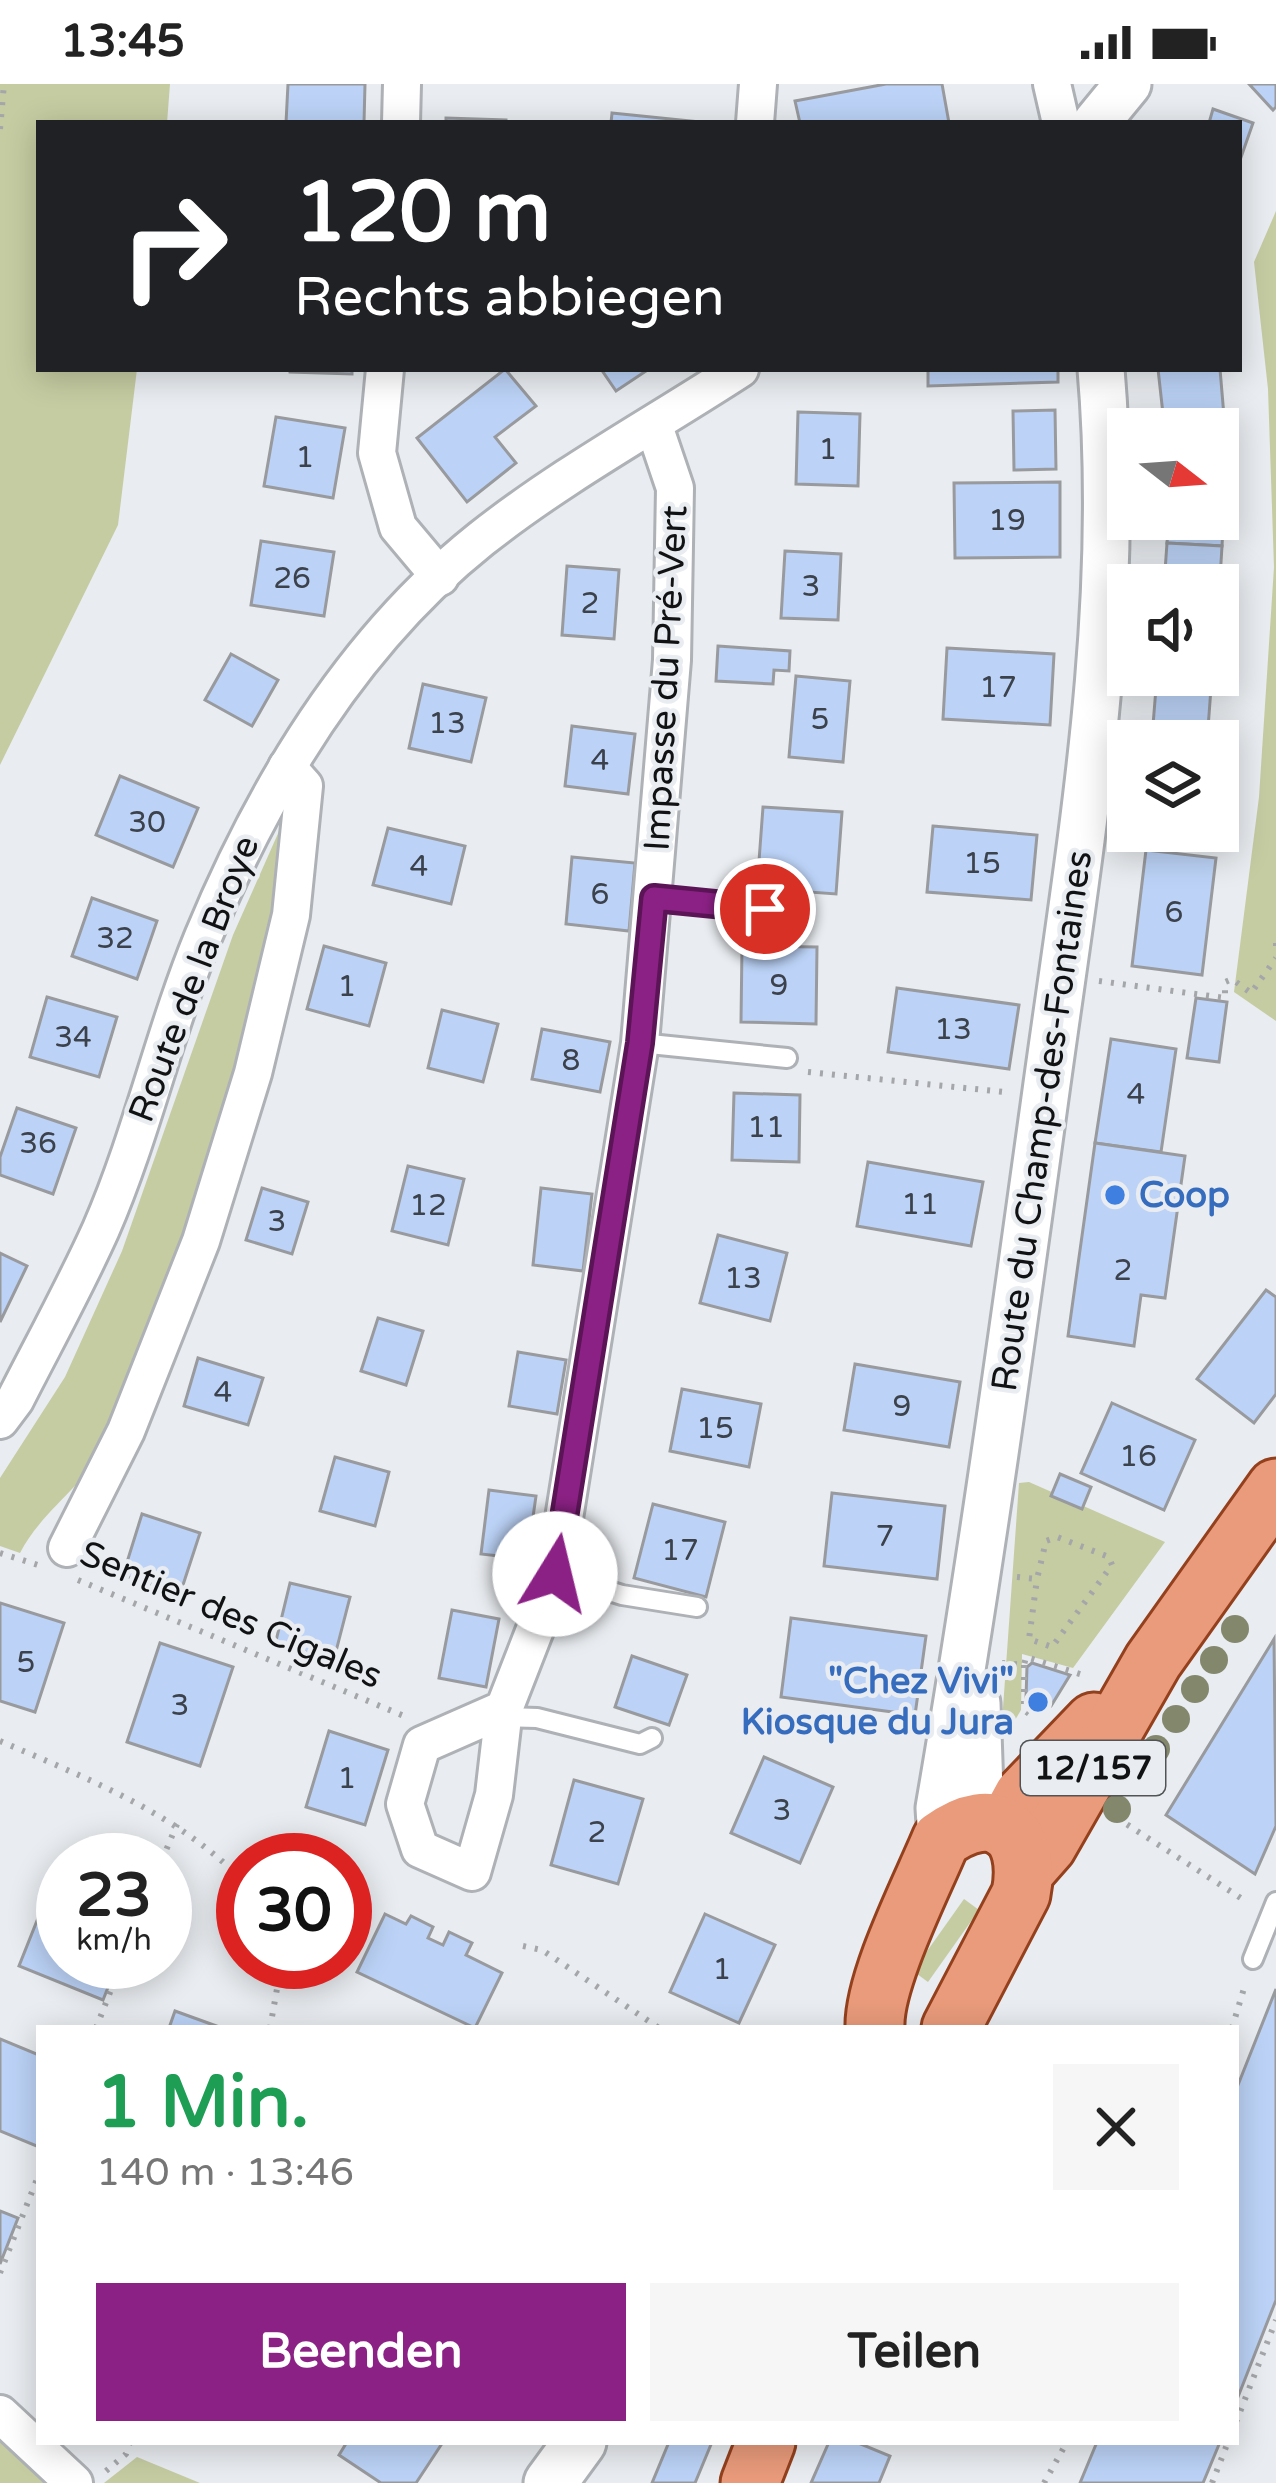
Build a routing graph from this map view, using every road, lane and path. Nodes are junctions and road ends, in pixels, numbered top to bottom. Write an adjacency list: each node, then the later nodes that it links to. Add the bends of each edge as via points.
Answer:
1 (4, 84): 10 (path)
2 (402, 84): 6 (street)
3 (758, 84): 7 (street)
4 (1052, 84): 8 (street)
5 (1128, 84): 9 (street)
6 (401, 120)
7 (755, 120)
8 (1060, 120)
9 (1098, 120)
10 (0, 129)
11 (385, 372): 15 (street, via 376,453 398,527)
12 (735, 372): 14 (street, Route de la Broye)
13 (1101, 372): 23 (street, Route du Champ-des-Fontaines, via 1106,592 1096,727)
14 (654, 426): 15 (street, Route de la Broye, via 480,539); 17 (street, Impasse du Pré-Vert, via 675,488)
15 (440, 577): 16 (street, Route de la Broye, via 332,697)
16 (287, 767): 24 (street, Route de la Broye, via 202,939 102,1227); 26 (street, via 304,786 291,915 254,1073 135,1410)
17 (654, 898): 18 (lane); 21 (street, Impasse du Pré-Vert)
18 (802, 913)
19 (1276, 958): 20 (path, via 1250,993 1226,982 1225,998)
20 (1084, 978)
21 (640, 1043): 22 (lane); 28 (street, Impasse du Pré-Vert)
22 (787, 1058): 23 (path, via 785,1070)
23 (1046, 1095): 30 (street, Route du Champ-des-Fontaines)
24 (0, 1420)
25 (1270, 1506): 43 (main road, 12/157, via 1153,1661 1047,1846)
26 (68, 1548)
27 (0, 1553): 37 (path, Sentier des Cigales, via 337,1688)
28 (555, 1574): 31 (lane); 35 (street, Impasse du Pré-Vert)
29 (1037, 1579): 29 (path, via 1046,1540 1057,1537 1112,1564 1052,1647 1029,1639); 30 (path)
30 (990, 1581): 43 (street, Route du Champ-des-Fontaines, via 939,1808)
31 (697, 1607)
32 (998, 1662): 33 (path)
33 (1024, 1665): 34 (path, via 1025,1657); 36 (path, via 1024,1710)
34 (1086, 1676)
35 (504, 1713): 37 (street); 37 (street, Impasse du Pré-Vert, via 494,1795 472,1872 420,1849 405,1804 422,1745); 38 (lane, via 640,1744)
36 (1048, 1716)
37 (436, 1737)
38 (652, 1738)
39 (1, 1745): 41 (path)
40 (1121, 1821): 45 (path)
41 (177, 1823): 42 (path); 44 (path)
42 (173, 1833)
43 (988, 1840): 53 (main road, 12/157, via 885,1976); 54 (main road, 12/157, via 1021,1894)
44 (216, 1853)
45 (1273, 1909): 47 (lane)
46 (523, 1946): 52 (path, via 542,1950)
47 (1252, 1959): 55 (path)
48 (111, 1989): 50 (path)
49 (275, 1989): 51 (path)
50 (97, 2025)
51 (270, 2025)
52 (654, 2025)
53 (874, 2025)
54 (953, 2025)
55 (1233, 2025)
56 (36, 2182): 57 (path)
57 (0, 2273)
58 (1276, 2320): 60 (path)
59 (0, 2414): 66 (street)
60 (1239, 2414)
61 (129, 2445): 67 (path)
62 (578, 2445): 68 (main road)
63 (765, 2445): 69 (main road)
64 (1065, 2445): 70 (path)
65 (1227, 2445): 71 (path)
66 (74, 2483)
67 (91, 2483)
68 (550, 2483)
69 (750, 2483)
70 (1044, 2483)
71 (1212, 2483)

